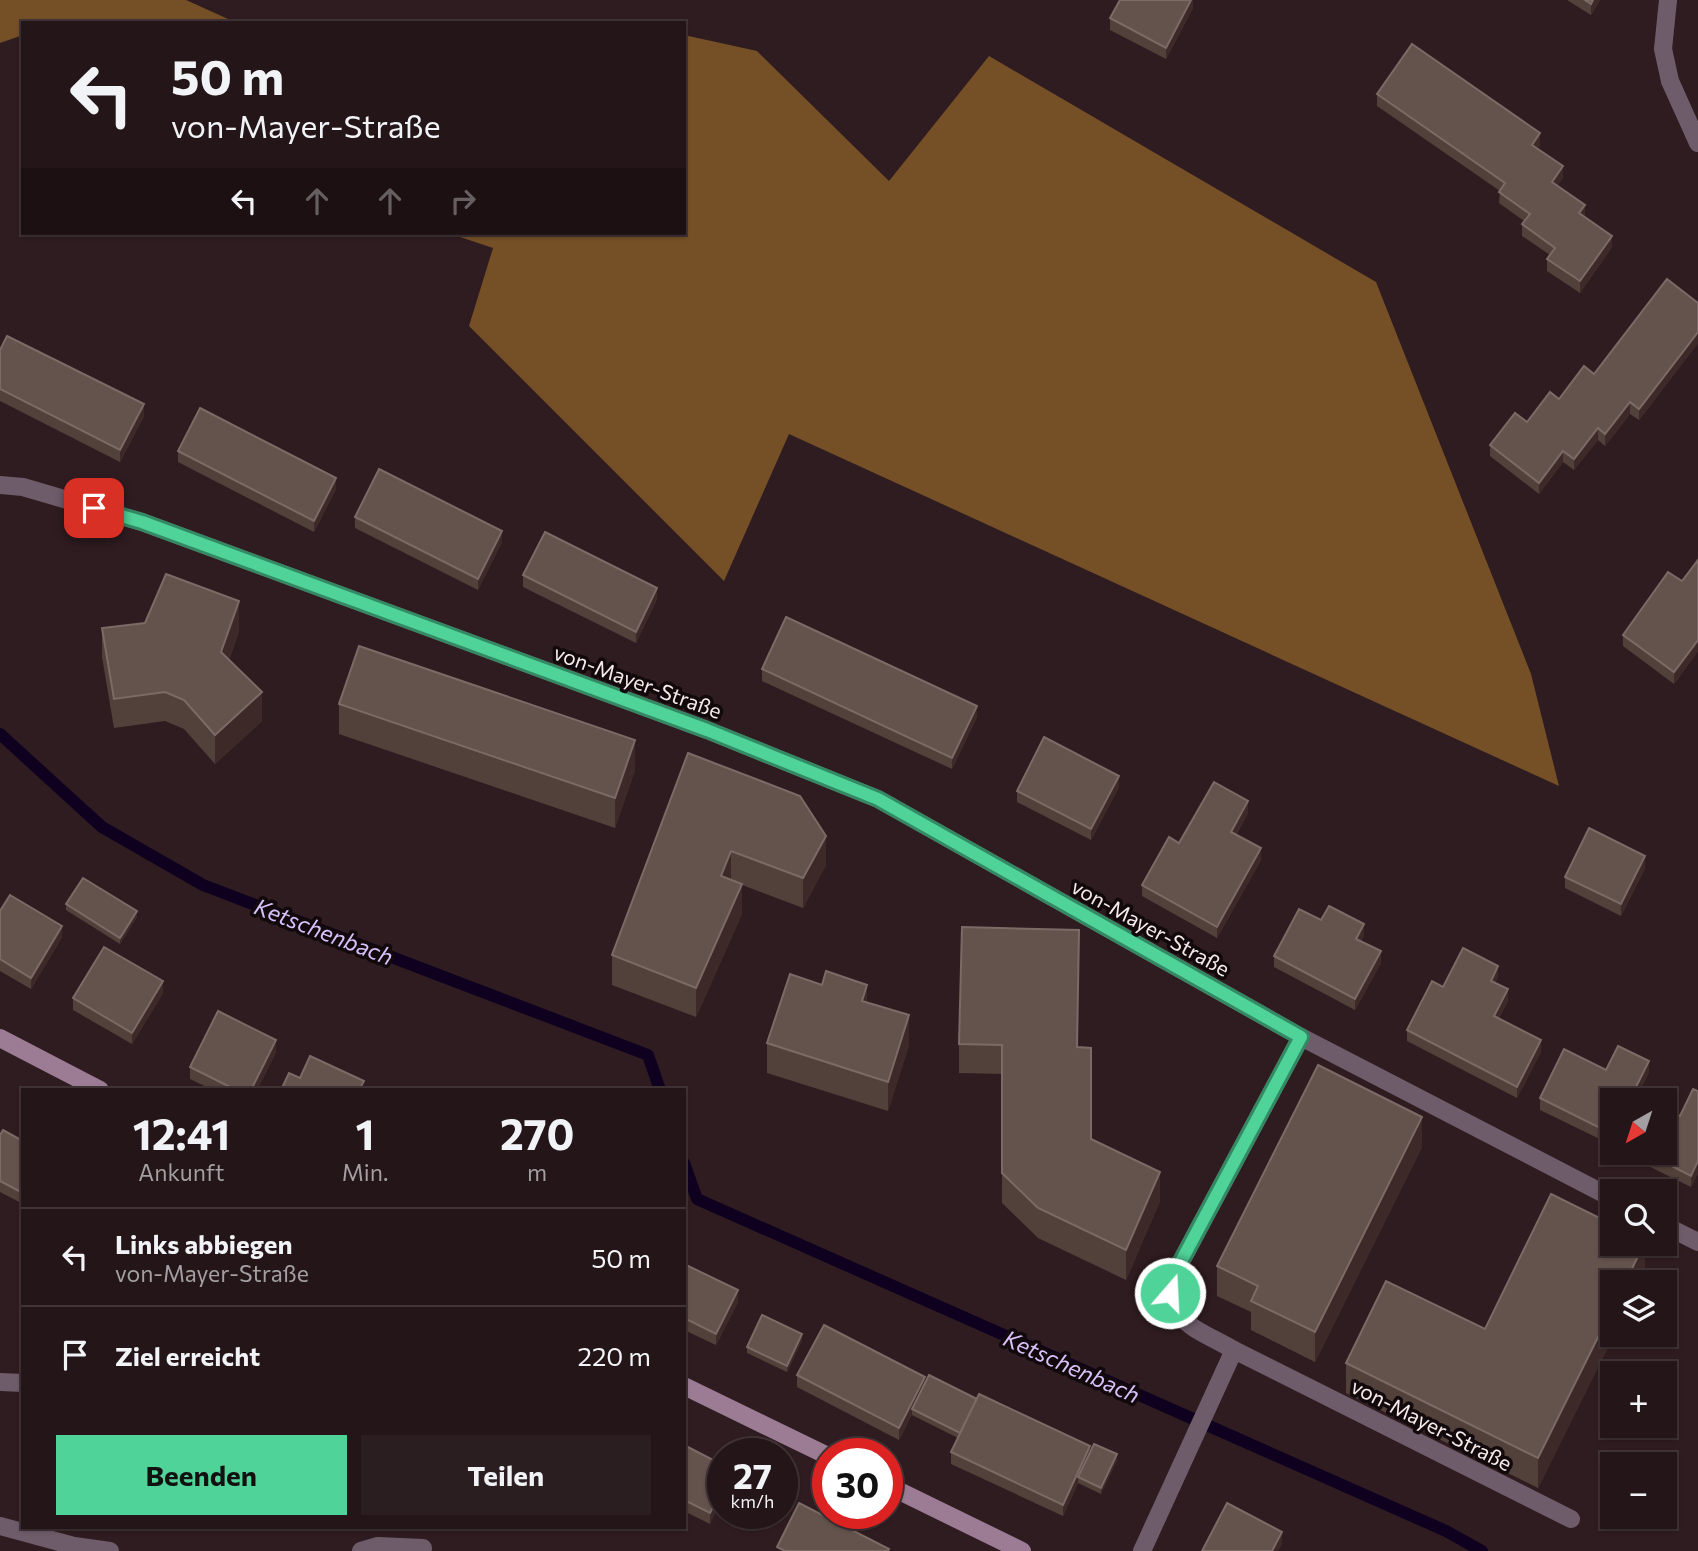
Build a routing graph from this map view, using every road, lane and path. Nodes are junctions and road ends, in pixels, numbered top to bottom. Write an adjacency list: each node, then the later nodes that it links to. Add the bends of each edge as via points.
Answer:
1 (1668, 0): 2 (street, via 1663,49 1670,81)
2 (1698, 142)
3 (0, 485): 4 (street, von-Mayer-Straße, via 23,487 142,522 707,730 878,799)
4 (1301, 1037): 7 (street, von-Mayer-Straße); 10 (street, von-Mayer-Straße, via 1177,1269 1170,1293 1175,1310 1186,1322)
5 (0, 1038): 6 (street)
6 (96, 1088)
7 (1600, 1192)
8 (1677, 1232): 9 (street)
9 (1698, 1242)
10 (1234, 1350): 16 (street, von-Mayer-Straße); 22 (street)
11 (0, 1382): 12 (street)
12 (21, 1383)
13 (686, 1388): 14 (street)
14 (812, 1448)
15 (903, 1493): 21 (street)
16 (1571, 1519)
17 (0, 1526): 19 (street)
18 (423, 1548): 20 (street, via 378,1546)
19 (110, 1551)
20 (361, 1551)
21 (1022, 1551)
22 (1142, 1551)

